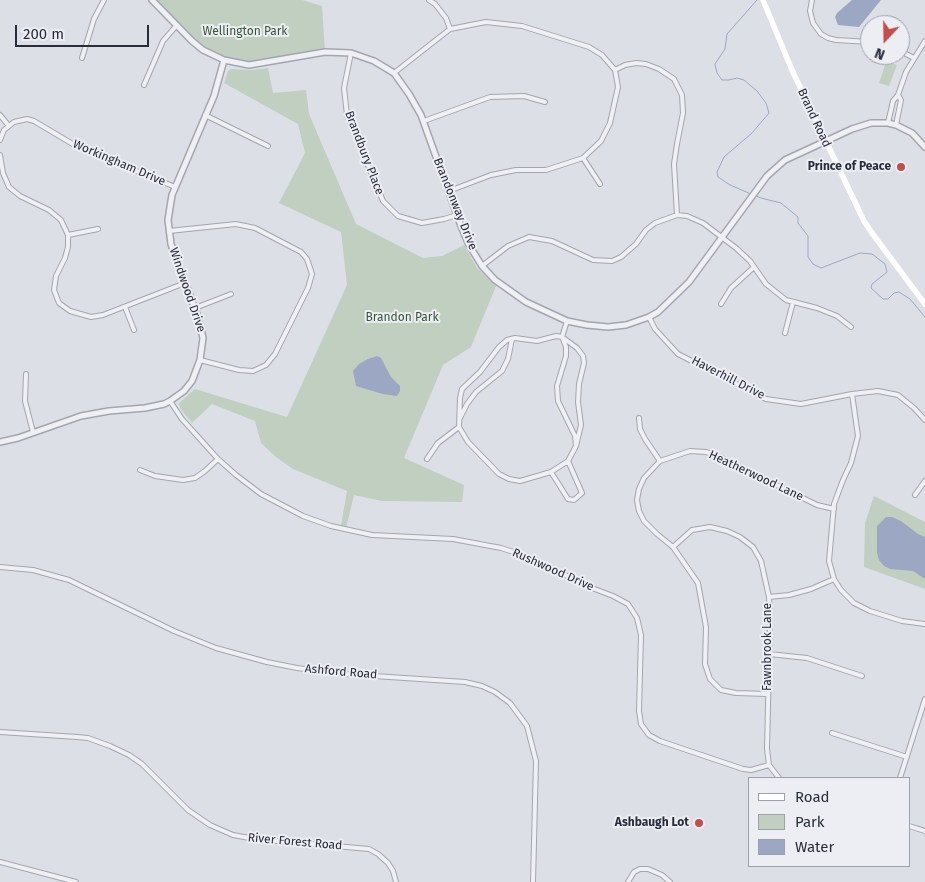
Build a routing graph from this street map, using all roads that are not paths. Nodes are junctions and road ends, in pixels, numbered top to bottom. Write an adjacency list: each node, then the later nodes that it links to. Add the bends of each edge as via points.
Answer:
1 (104, 0): 14 (street, via 94,19)
2 (152, 0): 6 (street, Brandonway Drive)
3 (429, 0): 7 (street, via 436,4)
4 (812, 0): 8 (street, via 813,23 821,34 836,40)
5 (764, 2): 29 (main road, Brand Road)
6 (177, 25): 16 (street, Brandonway Drive, via 203,50); 19 (street, via 163,41)
7 (450, 29): 17 (street, via 486,22 522,26 589,47 602,54); 18 (street)
8 (860, 41)
9 (925, 41): 10 (street)
10 (920, 49): 11 (street); 15 (street)
11 (925, 52)
12 (351, 53): 16 (street, Brandonway Drive, via 325,52 250,65); 18 (street, Brandonway Drive, via 374,61); 37 (street, Brandbury Place, via 344,88 347,115 383,200 398,216 422,224)
13 (910, 56): 15 (street)
14 (82, 58)
15 (914, 58): 20 (street)
16 (224, 60): 23 (street, Windwood Drive)
17 (615, 70): 33 (street, via 618,86 610,123 601,141); 38 (street, via 636,63 659,69 674,79 682,95 683,113 674,164)
18 (394, 74): 24 (street, Brandonway Drive)
19 (144, 85)
20 (898, 96): 25 (street); 26 (street, via 901,100)
21 (544, 102): 24 (street, via 524,96 490,97)
22 (0, 115): 27 (street)
23 (206, 116): 30 (street); 35 (street, Windwood Drive)
24 (424, 121): 36 (street, Brandonway Drive)
25 (888, 123): 26 (street, Brandonway Drive); 29 (street, Brandonway Drive, via 871,123)
26 (896, 125): 31 (street, Brandonway Drive)
27 (9, 126): 28 (street); 35 (street, Workingham Drive, via 27,119 76,146)
28 (0, 140)
29 (826, 141): 42 (street, Brandonway Drive, via 785,160 767,176); 49 (main road, Brand Road, via 872,233)
30 (268, 146)
31 (925, 146)
32 (0, 154): 41 (street, via 9,187 49,210 61,220)
33 (584, 158): 34 (street); 36 (street, via 546,170 516,170 492,175)
34 (600, 184)
35 (175, 187): 40 (street, Windwood Drive, via 169,207)
36 (449, 191): 37 (street, Brandonway Drive)
37 (457, 215): 43 (street, Brandonway Drive)
38 (677, 215): 42 (street, via 703,223); 43 (street, via 655,222 636,244 612,260 593,260 552,241 529,237 508,246)
39 (98, 229): 41 (street)
40 (169, 232): 45 (street, Windwood Drive); 59 (street, via 236,224 255,228 301,252 312,274 275,354 266,365 253,371 239,370)
41 (68, 235): 50 (street, via 68,247 54,290 59,303 70,311 91,317)
42 (722, 237): 44 (street); 52 (street, Brandonway Drive, via 690,282)
43 (482, 266): 53 (street, Brandonway Drive, via 495,280 526,302)
44 (754, 267): 47 (street, via 766,284); 48 (street)
45 (185, 283): 50 (street); 51 (street, Windwood Drive)
46 (231, 294): 51 (street)
47 (793, 302): 54 (street, via 830,313); 56 (street)
48 (721, 304)
49 (925, 304)
50 (125, 307): 55 (street)
51 (195, 308): 59 (street, Windwood Drive, via 203,338)
52 (649, 317): 53 (street, Brandonway Drive, via 608,327); 61 (street, Haverhill Drive, via 655,329 678,354 766,398 801,404)
53 (567, 321): 57 (street)
54 (851, 327)
55 (134, 330)
56 (785, 333)
57 (562, 337): 58 (street, via 537,341); 69 (street, via 566,356 558,386 558,401 575,436); 69 (street, via 577,348 584,363 579,384 581,425)
58 (512, 339): 64 (street, via 502,371 476,392); 64 (street, via 499,347 462,389)
59 (200, 360): 62 (street, Windwood Drive, via 192,381)
60 (26, 374): 67 (street, via 25,401)
61 (852, 394): 65 (street, Haverhill Drive, via 878,390 898,395); 78 (street, via 858,436)
62 (170, 401): 67 (street, Windwood Drive, via 145,408 81,416); 70 (street, Rushwood Drive)
63 (640, 418): 73 (street, via 640,429)
64 (459, 419): 66 (street)
65 (925, 420)
66 (459, 427): 71 (street, via 438,443); 75 (street, via 468,442 499,474 509,479 520,481)
67 (33, 432): 68 (street, Windwood Drive)
68 (0, 442)
69 (576, 446): 72 (street)
70 (218, 459): 74 (street, via 205,472 183,480); 91 (street, Rushwood Drive, via 261,494 321,523 372,535 460,540 501,548 526,556 628,604 638,618 641,635 639,711 641,724 649,735 751,770)
71 (427, 459)
72 (568, 461): 75 (street); 75 (street, via 582,493 574,500 568,499)
73 (660, 461): 78 (street, Heatherwood Lane, via 690,451 706,452 816,505); 79 (street, Heatherwood Lane, via 644,478 637,500 644,521)
74 (140, 470)
75 (551, 472)
76 (925, 481): 77 (street)
77 (915, 495)
78 (834, 509): 81 (street, via 829,560)
79 (673, 547): 82 (street, Fawnbrook Lane, via 692,530 710,527 740,537 753,547 761,561); 86 (street, Heatherwood Lane, via 698,583 706,627 705,664 710,679 721,690)
80 (0, 567): 99 (street, Ashford Road, via 33,570 69,580 177,632 216,648 262,661 344,674 465,682 495,692 510,703 527,726 536,761)
81 (834, 579): 82 (street, via 811,589); 83 (street, via 847,596 862,607 902,621)
82 (769, 597): 84 (street, Fawnbrook Lane)
83 (925, 624)
84 (769, 654): 85 (street, via 807,658); 86 (street, Fawnbrook Lane)
85 (862, 676)
86 (768, 694): 91 (street, Fawnbrook Lane, via 767,749)
87 (925, 699): 90 (street)
88 (0, 732): 98 (street, River Forest Road, via 76,737 104,743 142,764 188,810 210,825 255,840 369,850 388,864)
89 (832, 733): 90 (street)
90 (907, 757): 93 (street)
91 (770, 764): 92 (street, Fawnbrook Lane)
92 (778, 777)
93 (900, 777)
94 (910, 826): 95 (street)
95 (925, 831)
96 (0, 862): 97 (street)
97 (76, 882)
98 (396, 882)
99 (532, 882)
100 (628, 882): 101 (street, via 634,872 648,869)
101 (670, 882)

